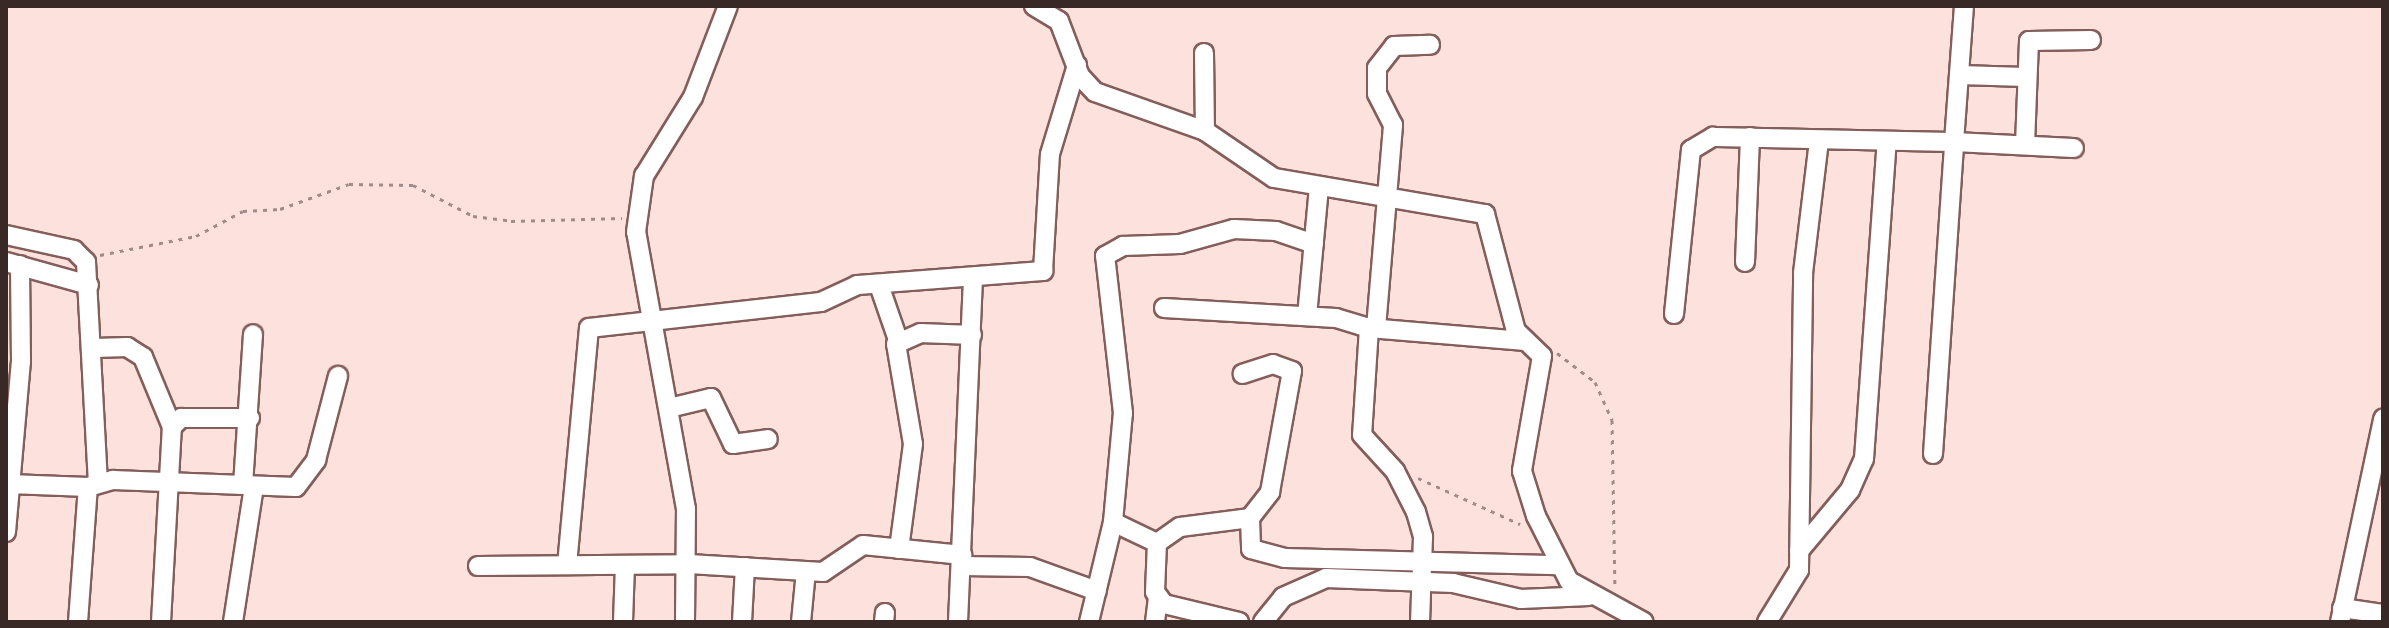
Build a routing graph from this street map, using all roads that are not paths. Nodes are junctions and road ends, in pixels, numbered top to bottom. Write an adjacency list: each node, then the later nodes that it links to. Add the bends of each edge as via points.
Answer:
1 (728, 6): 29 (street, via 693,97 644,176 638,220)
2 (1034, 6): 7 (street, via 1059,21)
3 (1964, 6): 8 (street)
4 (2091, 40): 9 (street, via 2034,38 2026,46)
5 (1430, 45): 18 (street, via 1394,46 1377,68 1377,94 1393,125)
6 (1204, 53): 10 (street)
7 (1077, 65): 10 (street, via 1085,84 1106,100); 23 (street, via 1050,154 1046,266)
8 (1960, 75): 9 (street); 14 (street)
9 (2025, 77): 15 (street)
10 (1205, 131): 17 (street, via 1274,178)
11 (1750, 137): 12 (street); 21 (street); 27 (street, via 1713,137 1691,150)
12 (1819, 140): 13 (street); 53 (street, via 1803,273)
13 (1887, 142): 14 (street); 53 (street, via 1864,459 1850,490)
14 (1954, 142): 15 (street); 43 (street)
15 (2025, 145): 16 (street)
16 (2074, 148)
17 (1319, 187): 18 (street); 20 (street)
18 (1392, 199): 30 (street); 34 (street, via 1485,214 1505,300)
19 (6, 235): 24 (street, via 74,250 86,262)
20 (1314, 244): 28 (street); 49 (street, via 1254,228 1107,251 1123,413)
21 (1745, 262)
22 (13, 264): 24 (street); 44 (street)
23 (973, 277): 25 (street); 32 (street)
24 (89, 285): 35 (street)
25 (879, 285): 29 (street, via 857,285 821,302); 33 (street)
26 (1164, 308): 28 (street)
27 (1674, 314)
28 (1307, 316): 30 (street)
29 (654, 324): 38 (street); 57 (street, via 593,327 585,336)
30 (1372, 328): 34 (street); 55 (street, via 1362,435 1395,471 1416,512)
31 (253, 334): 39 (street)
32 (972, 335): 33 (street, via 936,331); 54 (street)
33 (898, 340): 52 (street, via 913,444)
34 (1525, 341): 59 (street, via 1542,356 1522,471)
35 (95, 348): 41 (street, via 127,347 143,357); 45 (street)
36 (1243, 374): 48 (street, via 1273,364 1292,371 1272,485)
37 (338, 376): 47 (street, via 307,479 281,491)
38 (669, 408): 42 (street, via 717,400 733,444); 56 (street)
39 (250, 418): 41 (street, via 181,418); 47 (street)
40 (2383, 419): 68 (street)
41 (172, 427): 46 (street)
42 (768, 439)
43 (1933, 454)
44 (9, 471): 45 (street); 50 (street)
45 (93, 484): 46 (street); 70 (street)
46 (170, 486): 47 (street); 71 (street)
47 (248, 486): 72 (street)
48 (1250, 518): 51 (street, via 1180,527); 55 (street, via 1249,542 1257,552)
49 (1113, 522): 51 (street); 64 (street)
50 (6, 532)
51 (1157, 543): 66 (street)
52 (899, 549): 54 (street); 62 (street, via 856,546 834,569)
53 (1799, 551): 83 (street, via 1796,581)
54 (962, 560): 64 (street, via 1030,567); 77 (street)
55 (1423, 561): 59 (street); 63 (street)
56 (689, 564): 58 (street); 61 (street); 74 (street)
57 (567, 565): 58 (street); 60 (street)
58 (625, 565): 73 (street)
59 (1559, 565): 65 (street)
60 (478, 566)
61 (745, 567): 62 (street); 75 (street)
62 (806, 571): 76 (street)
63 (1422, 581): 65 (street, via 1521,599); 81 (street, via 1326,578 1283,597); 82 (street)
64 (1097, 591): 78 (street)
65 (1589, 596): 69 (street)
66 (1158, 599): 79 (street); 80 (street)
67 (2383, 614): 68 (street)
68 (2341, 615)
69 (1639, 621)
70 (78, 622)
71 (161, 622)
72 (233, 622)
73 (623, 622)
74 (685, 622)
75 (742, 622)
76 (801, 622)
77 (958, 622)
78 (1089, 622)
79 (1155, 622)
80 (1239, 622)
81 (1263, 622)
82 (1420, 622)
83 (1767, 622)

